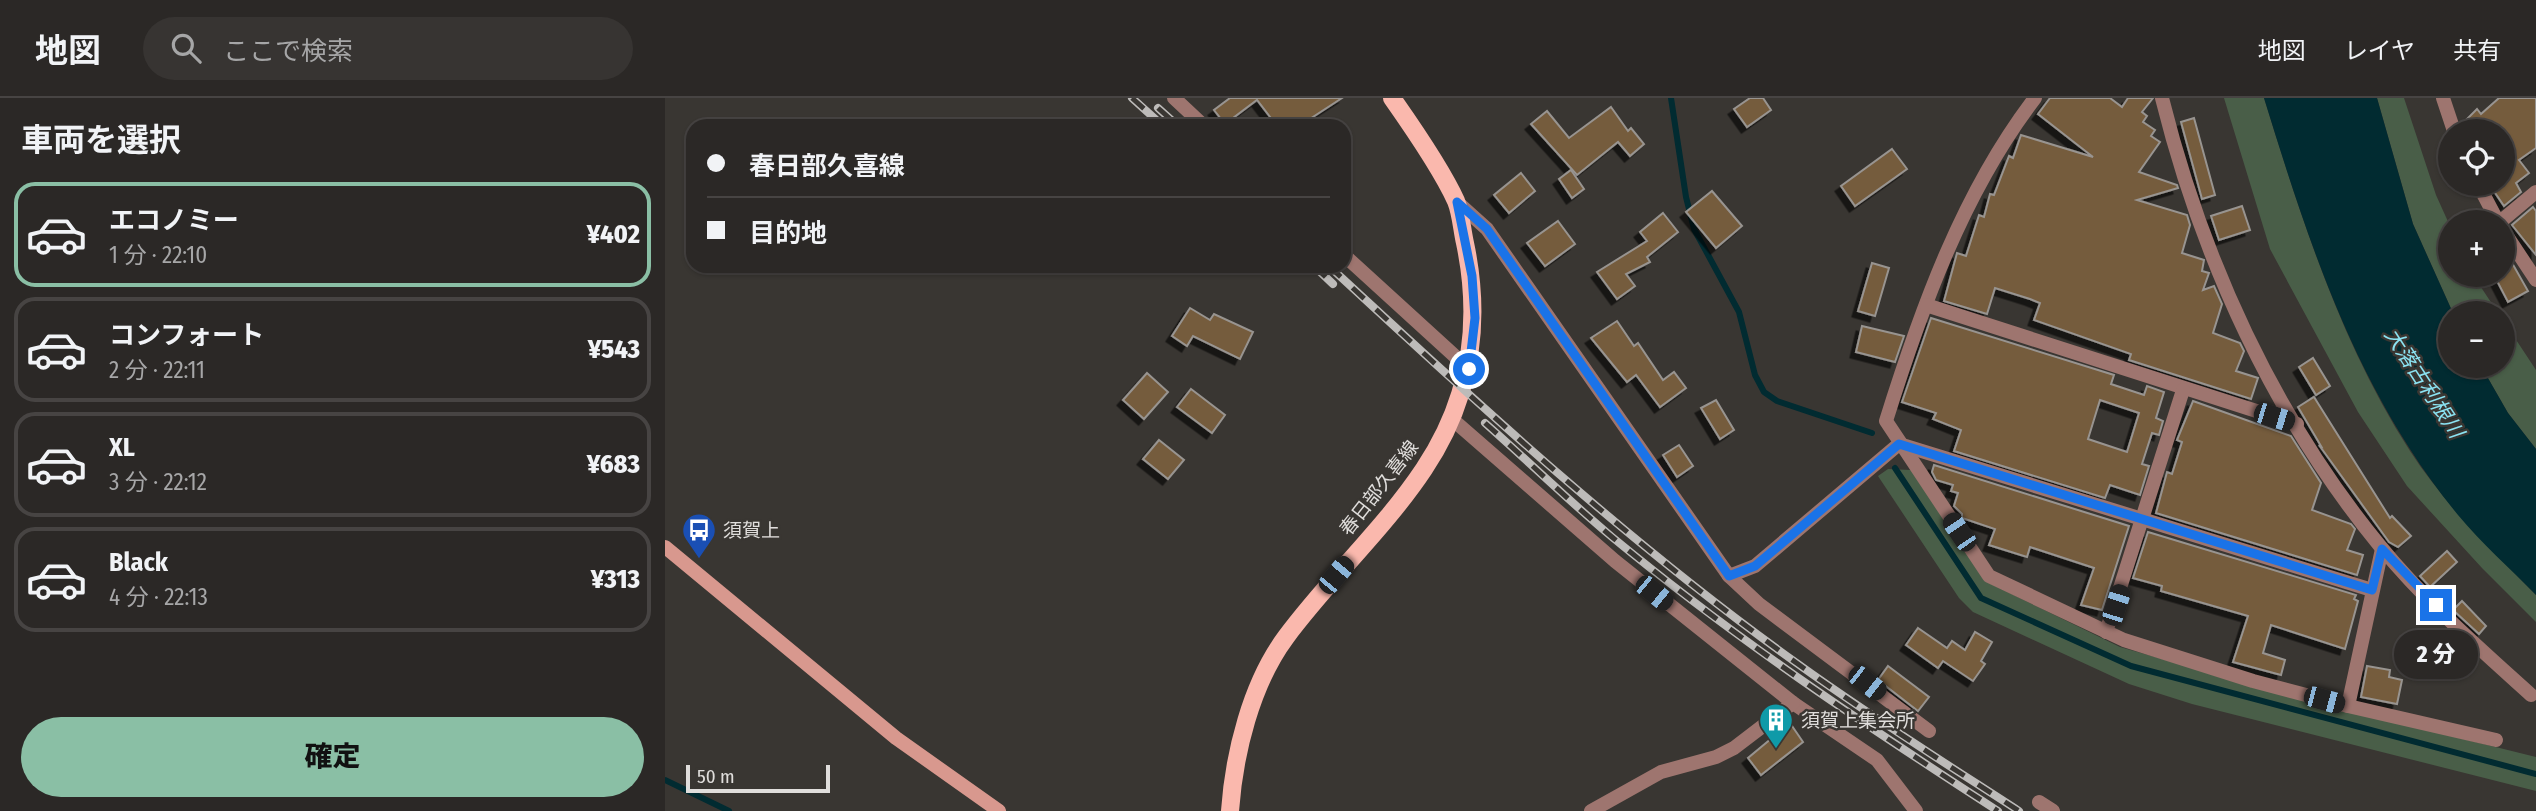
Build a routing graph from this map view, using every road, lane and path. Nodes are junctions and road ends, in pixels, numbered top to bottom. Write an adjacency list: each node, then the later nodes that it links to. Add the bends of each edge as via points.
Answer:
1 (1174, 98): 6 (street)
2 (1392, 98): 9 (main road, 春日部久喜線)
3 (2035, 98): 14 (street, via 2016,123 1964,217)
4 (2162, 98): 18 (street, via 2181,175 2216,265 2245,334)
5 (2443, 98): 7 (street)
6 (1196, 119)
7 (2450, 119)
8 (2536, 192): 10 (street)
9 (1457, 202): 15 (main road, 春日部久喜線, via 1472,276 1475,318); 23 (street, via 1487,229)
10 (2514, 210)
11 (2515, 248): 13 (street)
12 (1351, 261): 15 (street)
13 (2536, 280)
14 (1926, 305): 16 (street); 19 (street, via 1886,421)
15 (1469, 369): 17 (main road, 春日部久喜線)
16 (2183, 390): 18 (street); 20 (street)
17 (1452, 419): 27 (street, via 1615,561); 33 (main road, 春日部久喜線, via 1423,470 1284,639 1243,734)
18 (2297, 424): 22 (street)
19 (1899, 444): 20 (street); 23 (street, via 1755,566); 25 (street, via 1989,576)
20 (2143, 519): 24 (street); 25 (street)
21 (665, 547): 32 (street, via 896,738)
22 (2382, 549): 24 (street); 26 (street)
23 (1729, 576): 29 (street, via 1759,604)
24 (2372, 590): 28 (street)
25 (2106, 632): 28 (street, via 2253,681)
26 (2531, 695)
27 (1793, 703): 34 (street, via 1734,748 1661,772); 35 (street, via 1877,760)
28 (2348, 706): 30 (street)
29 (1929, 731)
30 (2496, 740)
31 (2039, 802): 36 (street)
32 (999, 811)
33 (1230, 811)
34 (1591, 811)
35 (1916, 811)
36 (2053, 811)

